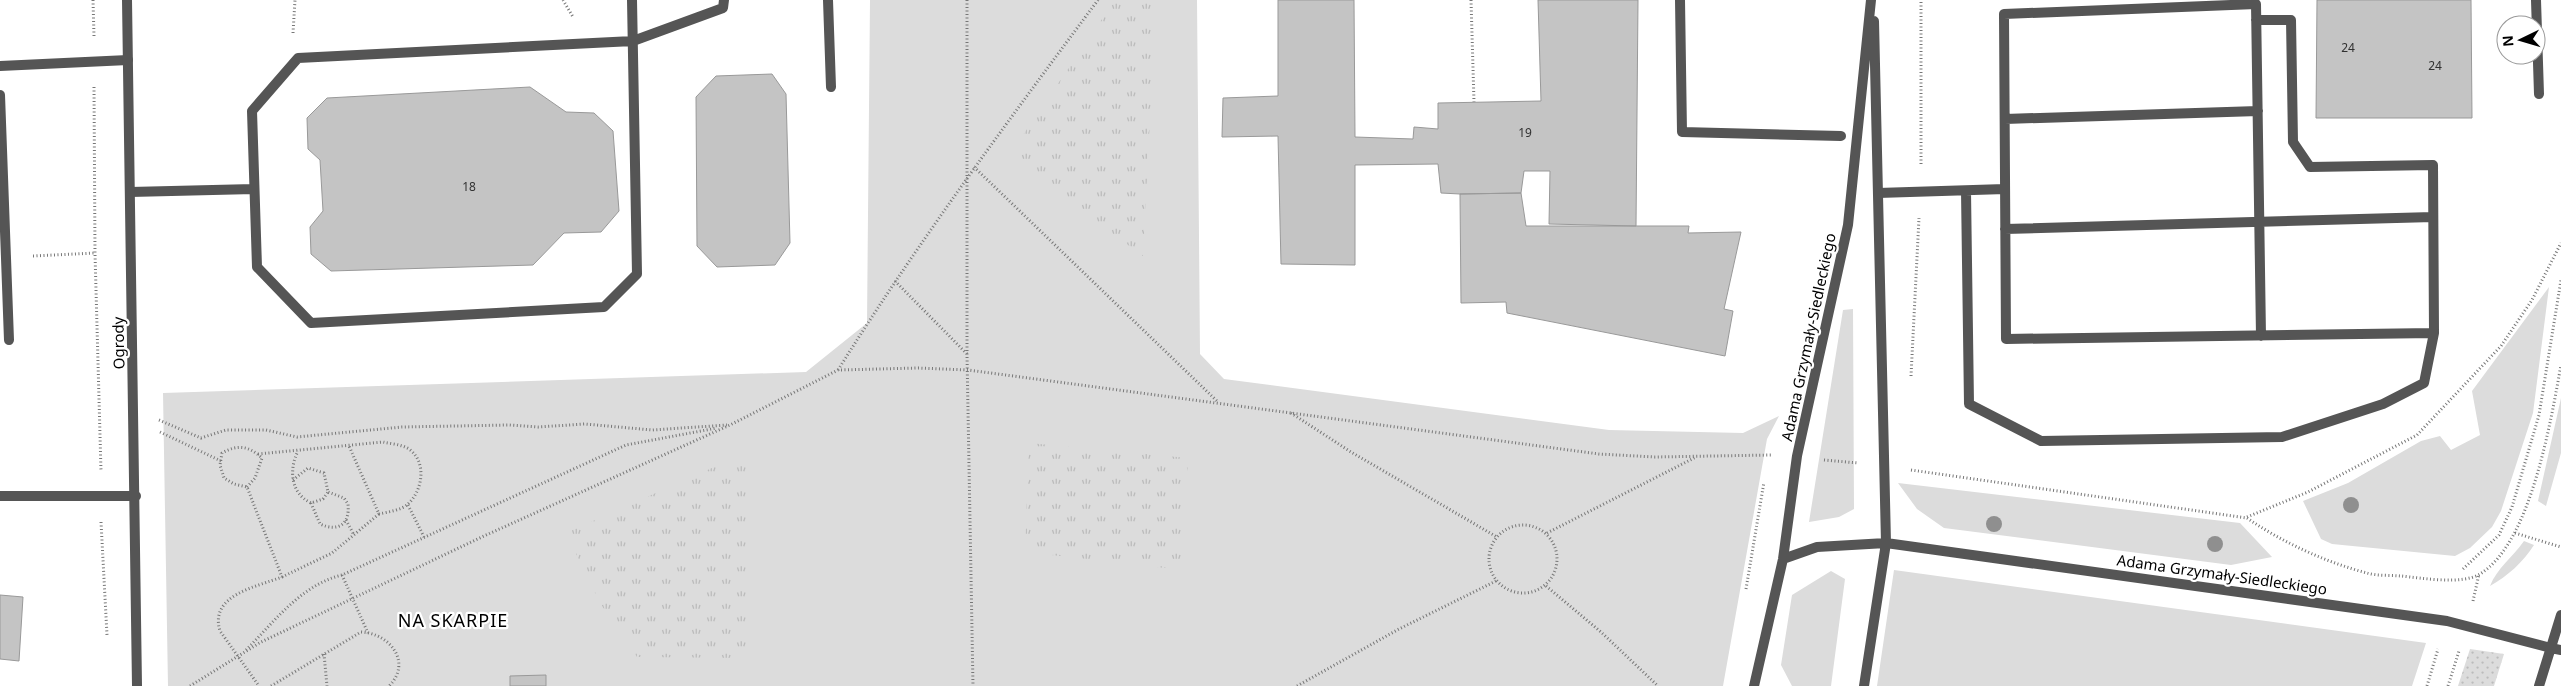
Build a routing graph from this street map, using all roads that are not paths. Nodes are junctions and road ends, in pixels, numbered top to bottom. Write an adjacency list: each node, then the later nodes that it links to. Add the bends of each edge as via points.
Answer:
1 (127, 0): 10 (street, Ogrody)
2 (632, 0): 9 (street)
3 (724, 0): 9 (street, via 723,8)
4 (828, 0): 12 (street)
5 (1680, 0): 17 (street, via 1682,132)
6 (1872, 0): 22 (street, Adama Grzymały-Siedleckiego); 32 (street, Adama Grzymały-Siedleckiego, via 1848,225 1797,456)
7 (2536, 0): 13 (street)
8 (2256, 20): 15 (street); 16 (street, via 2256,4 2004,14); 23 (street, via 2292,20 2293,142 2310,167 2433,165)
9 (633, 41): 18 (street, via 298,58 252,110); 18 (street, via 637,274 604,307 311,323 257,267)
10 (128, 60): 11 (street); 21 (street, Ogrody)
11 (0, 66)
12 (831, 87)
13 (2539, 94)
14 (0, 95): 28 (street)
15 (2258, 111): 16 (street); 24 (street)
16 (2005, 118): 19 (street)
17 (1841, 136)
18 (254, 189): 21 (street)
19 (2005, 189): 20 (street); 25 (street)
20 (1966, 191): 22 (street); 26 (street, via 1969,404 2041,441 2282,438 2383,404 2424,383)
21 (130, 192): 30 (street, Ogrody)
22 (1878, 193): 31 (street, Adama Grzymały-Siedleckiego)
23 (2433, 217): 24 (street); 26 (street)
24 (2259, 221): 25 (street); 27 (street)
25 (2005, 229): 27 (street, via 2006,339)
26 (2434, 333): 27 (street)
27 (2261, 336)
28 (9, 340)
29 (0, 496): 30 (street)
30 (136, 496): 36 (street, Ogrody)
31 (1886, 542): 32 (street, via 1817,547); 34 (street, Adama Grzymały-Siedleckiego, via 2447,621); 38 (street, Adama Grzymały-Siedleckiego)
32 (1783, 559): 35 (street, Adama Grzymały-Siedleckiego)
33 (2561, 615): 34 (street)
34 (2556, 649): 39 (street)
35 (1755, 682): 37 (street, Adama Grzymały-Siedleckiego)
36 (137, 686)
37 (1763, 686)
38 (1864, 686)
39 (2539, 686)

